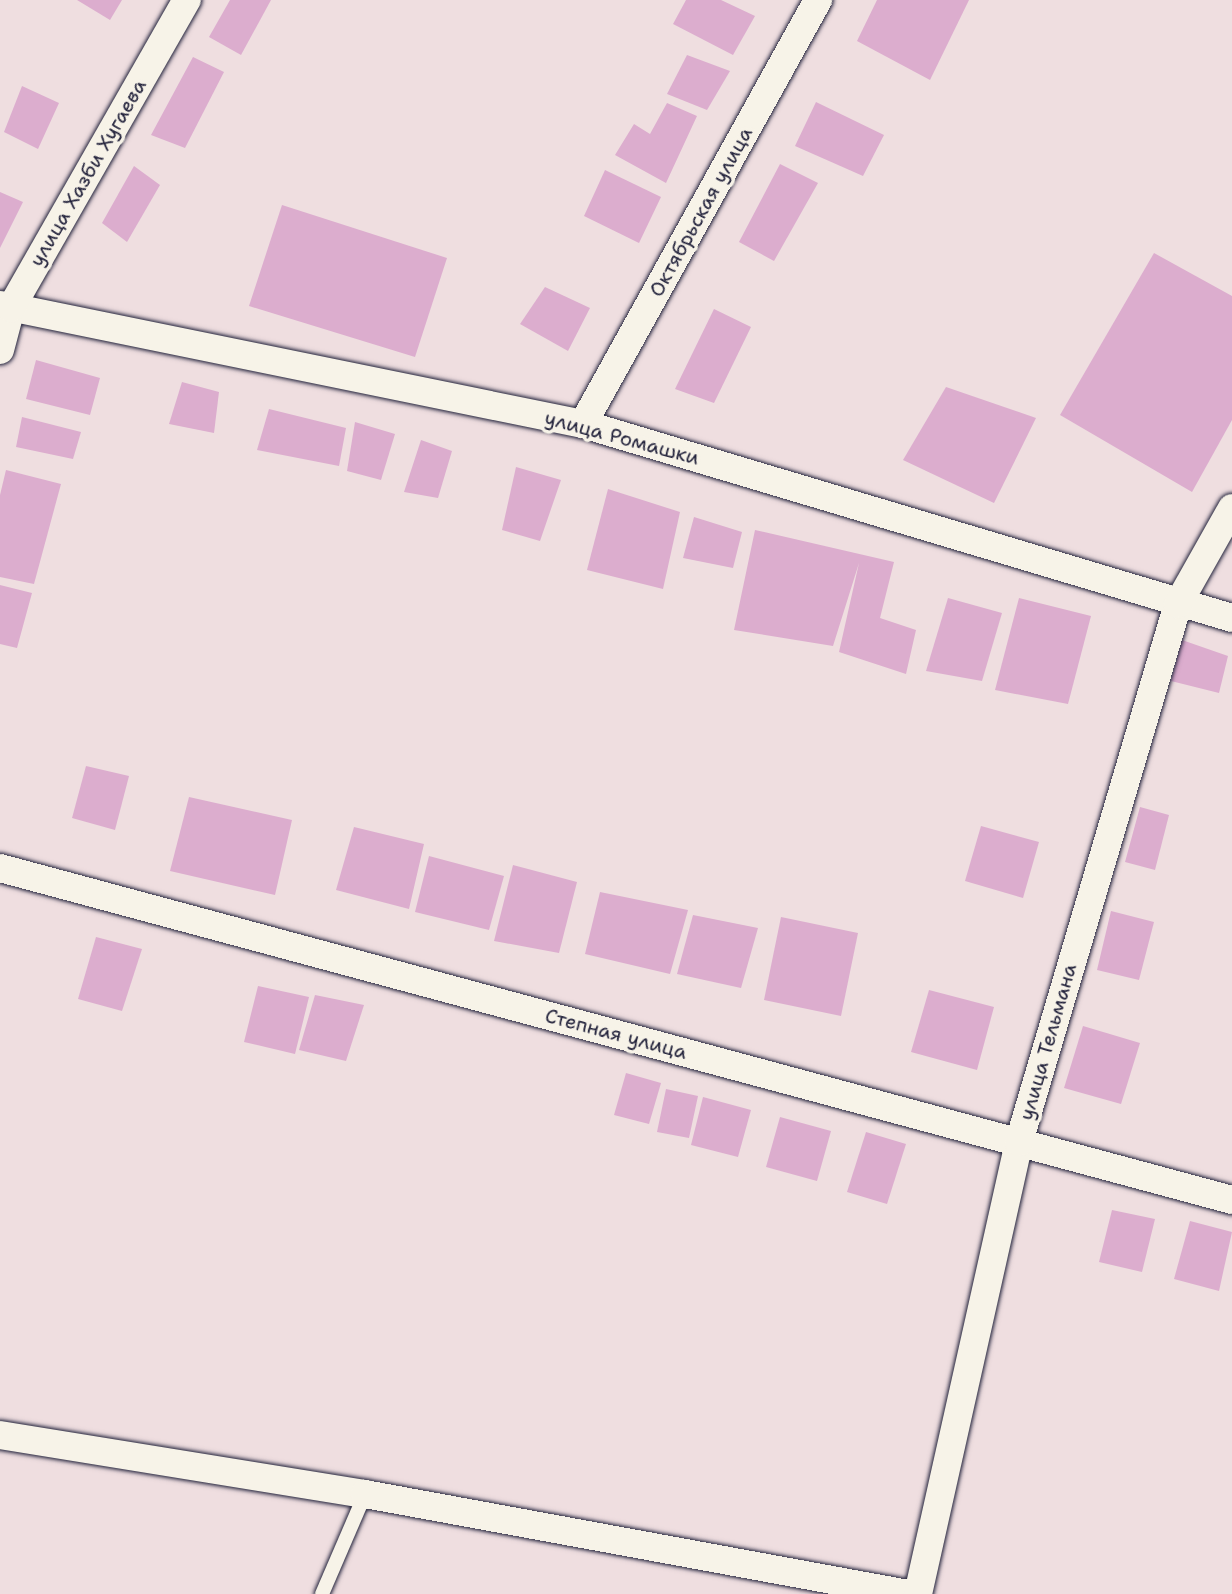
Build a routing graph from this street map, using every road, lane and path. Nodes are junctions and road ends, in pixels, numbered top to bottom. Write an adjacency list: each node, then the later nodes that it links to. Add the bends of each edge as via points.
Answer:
1 (187, 0): 3 (street, улица Хазби Хугаева)
2 (818, 0): 5 (street, Октябрьская улица)
3 (6, 306): 4 (street, улица Хазби Хугаева); 5 (street, улица Ромашки)
4 (0, 350)
5 (583, 424): 7 (street, улица Ромашки)
6 (1232, 508): 7 (street, улица Тельмана)
7 (1178, 604): 8 (street, улица Ромашки); 10 (street, улица Тельмана)
8 (1232, 618)
9 (0, 868): 10 (street, Степная улица)
10 (1019, 1142): 11 (street, Степная улица); 16 (street, улица Тельмана)
11 (1232, 1200)
12 (0, 1435): 13 (street)
13 (365, 1494): 14 (lane); 15 (street)
14 (322, 1594)
15 (908, 1594)
16 (918, 1594)

